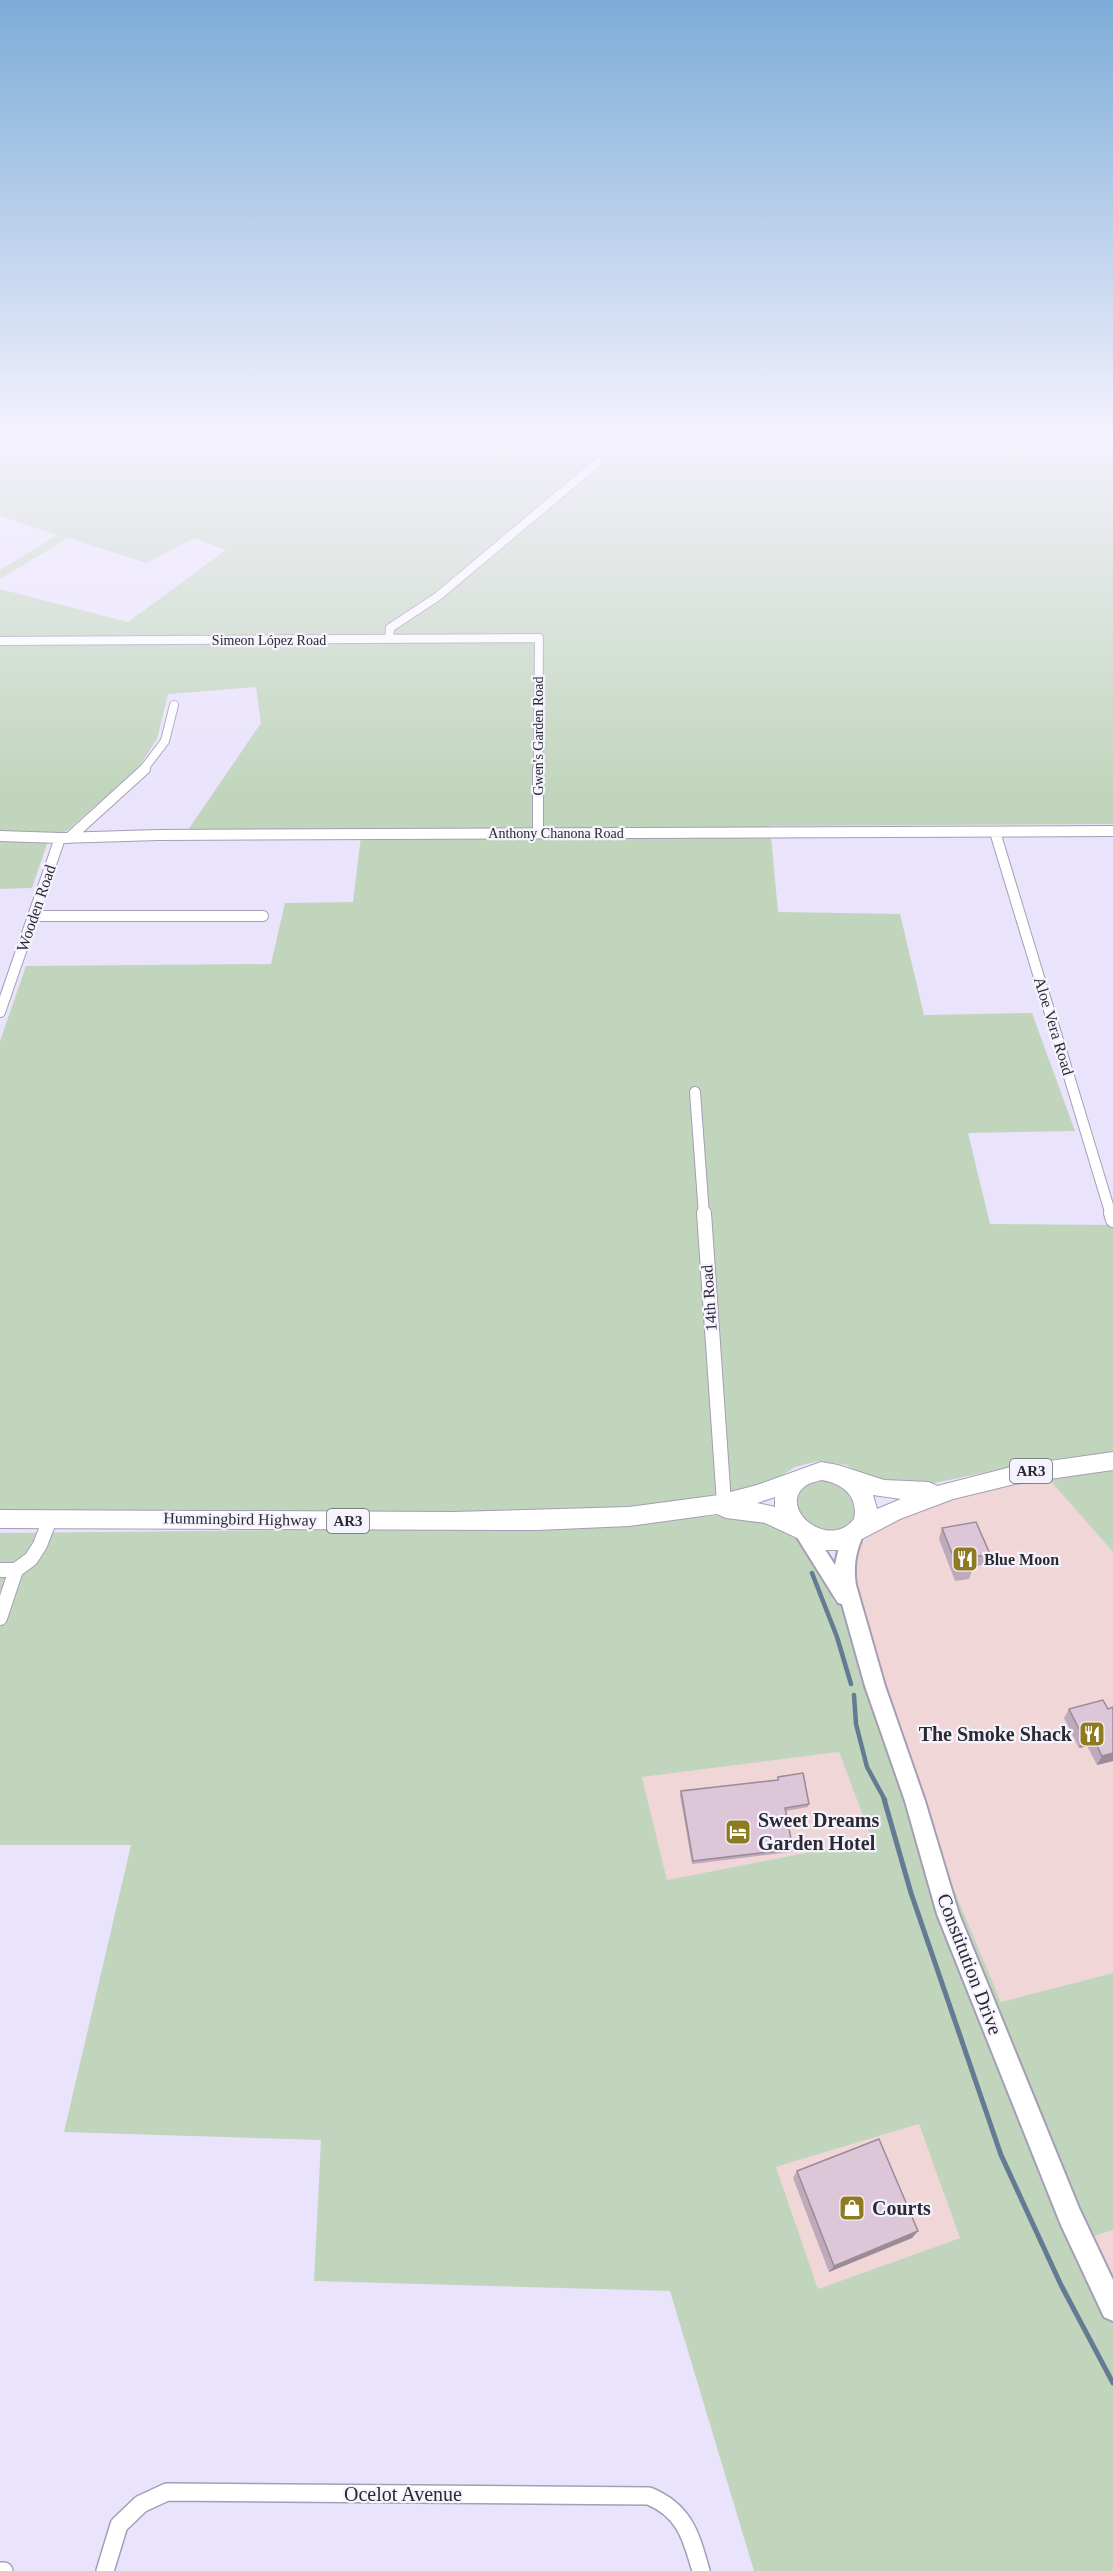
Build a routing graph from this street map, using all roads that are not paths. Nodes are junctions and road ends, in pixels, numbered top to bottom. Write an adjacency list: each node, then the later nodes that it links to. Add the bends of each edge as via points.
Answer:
1 (491, 552): 3 (street, via 437,597 390,628)
2 (539, 638): 3 (street, Simeon López Road); 8 (street, Gwen's Garden Road)
3 (389, 639): 4 (street, Simeon López Road)
4 (0, 641)
5 (174, 705): 10 (street, via 169,732 158,753)
6 (1113, 831): 7 (street, Anthony Chanona Road)
7 (995, 832): 8 (street, Anthony Chanona Road); 15 (street, Aloe Vera Road)
8 (538, 833): 10 (street, Anthony Chanona Road)
9 (0, 836): 10 (street, Anthony Chanona Road)
10 (65, 838): 11 (street, Wooden Road)
11 (34, 916): 12 (street); 13 (street, Wooden Road)
12 (262, 916)
13 (0, 1012)
14 (695, 1092): 20 (street, 14th Road)
15 (1113, 1220)
16 (1113, 1461): 19 (main road, AR3, via 1025,1472)
17 (846, 1477): 18 (main road, via 821,1471); 19 (main road, AR3, via 901,1492); 25 (main road, via 863,1495 866,1506 866,1517)
18 (797, 1478): 20 (main road, Hummingbird Highway / AR3); 24 (main road, via 789,1486 785,1506)
19 (950, 1489): 25 (main road, AR3, via 899,1508)
20 (724, 1503): 21 (main road, Hummingbird Highway / AR3)
21 (696, 1509): 23 (main road, Hummingbird Highway / AR3, via 540,1520); 24 (main road, Hummingbird Highway / AR3, via 768,1514)
22 (0, 1519): 23 (main road, Hummingbird Highway / AR3)
23 (50, 1519): 27 (street, via 31,1559)
24 (800, 1530): 25 (main road, via 831,1540); 28 (main road, Constitution Drive)
25 (858, 1530): 28 (main road, Constitution Drive, via 847,1551 844,1568)
26 (0, 1570): 27 (street)
27 (16, 1570): 29 (street)
28 (853, 1611): 30 (main road, Constitution Drive, via 948,1914 1070,2216)
29 (0, 1618)
30 (1113, 2308)
31 (105, 2571): 32 (street, Ocelot Avenue, via 119,2525 141,2504 166,2492 649,2496 666,2502 681,2517)
32 (701, 2571)

